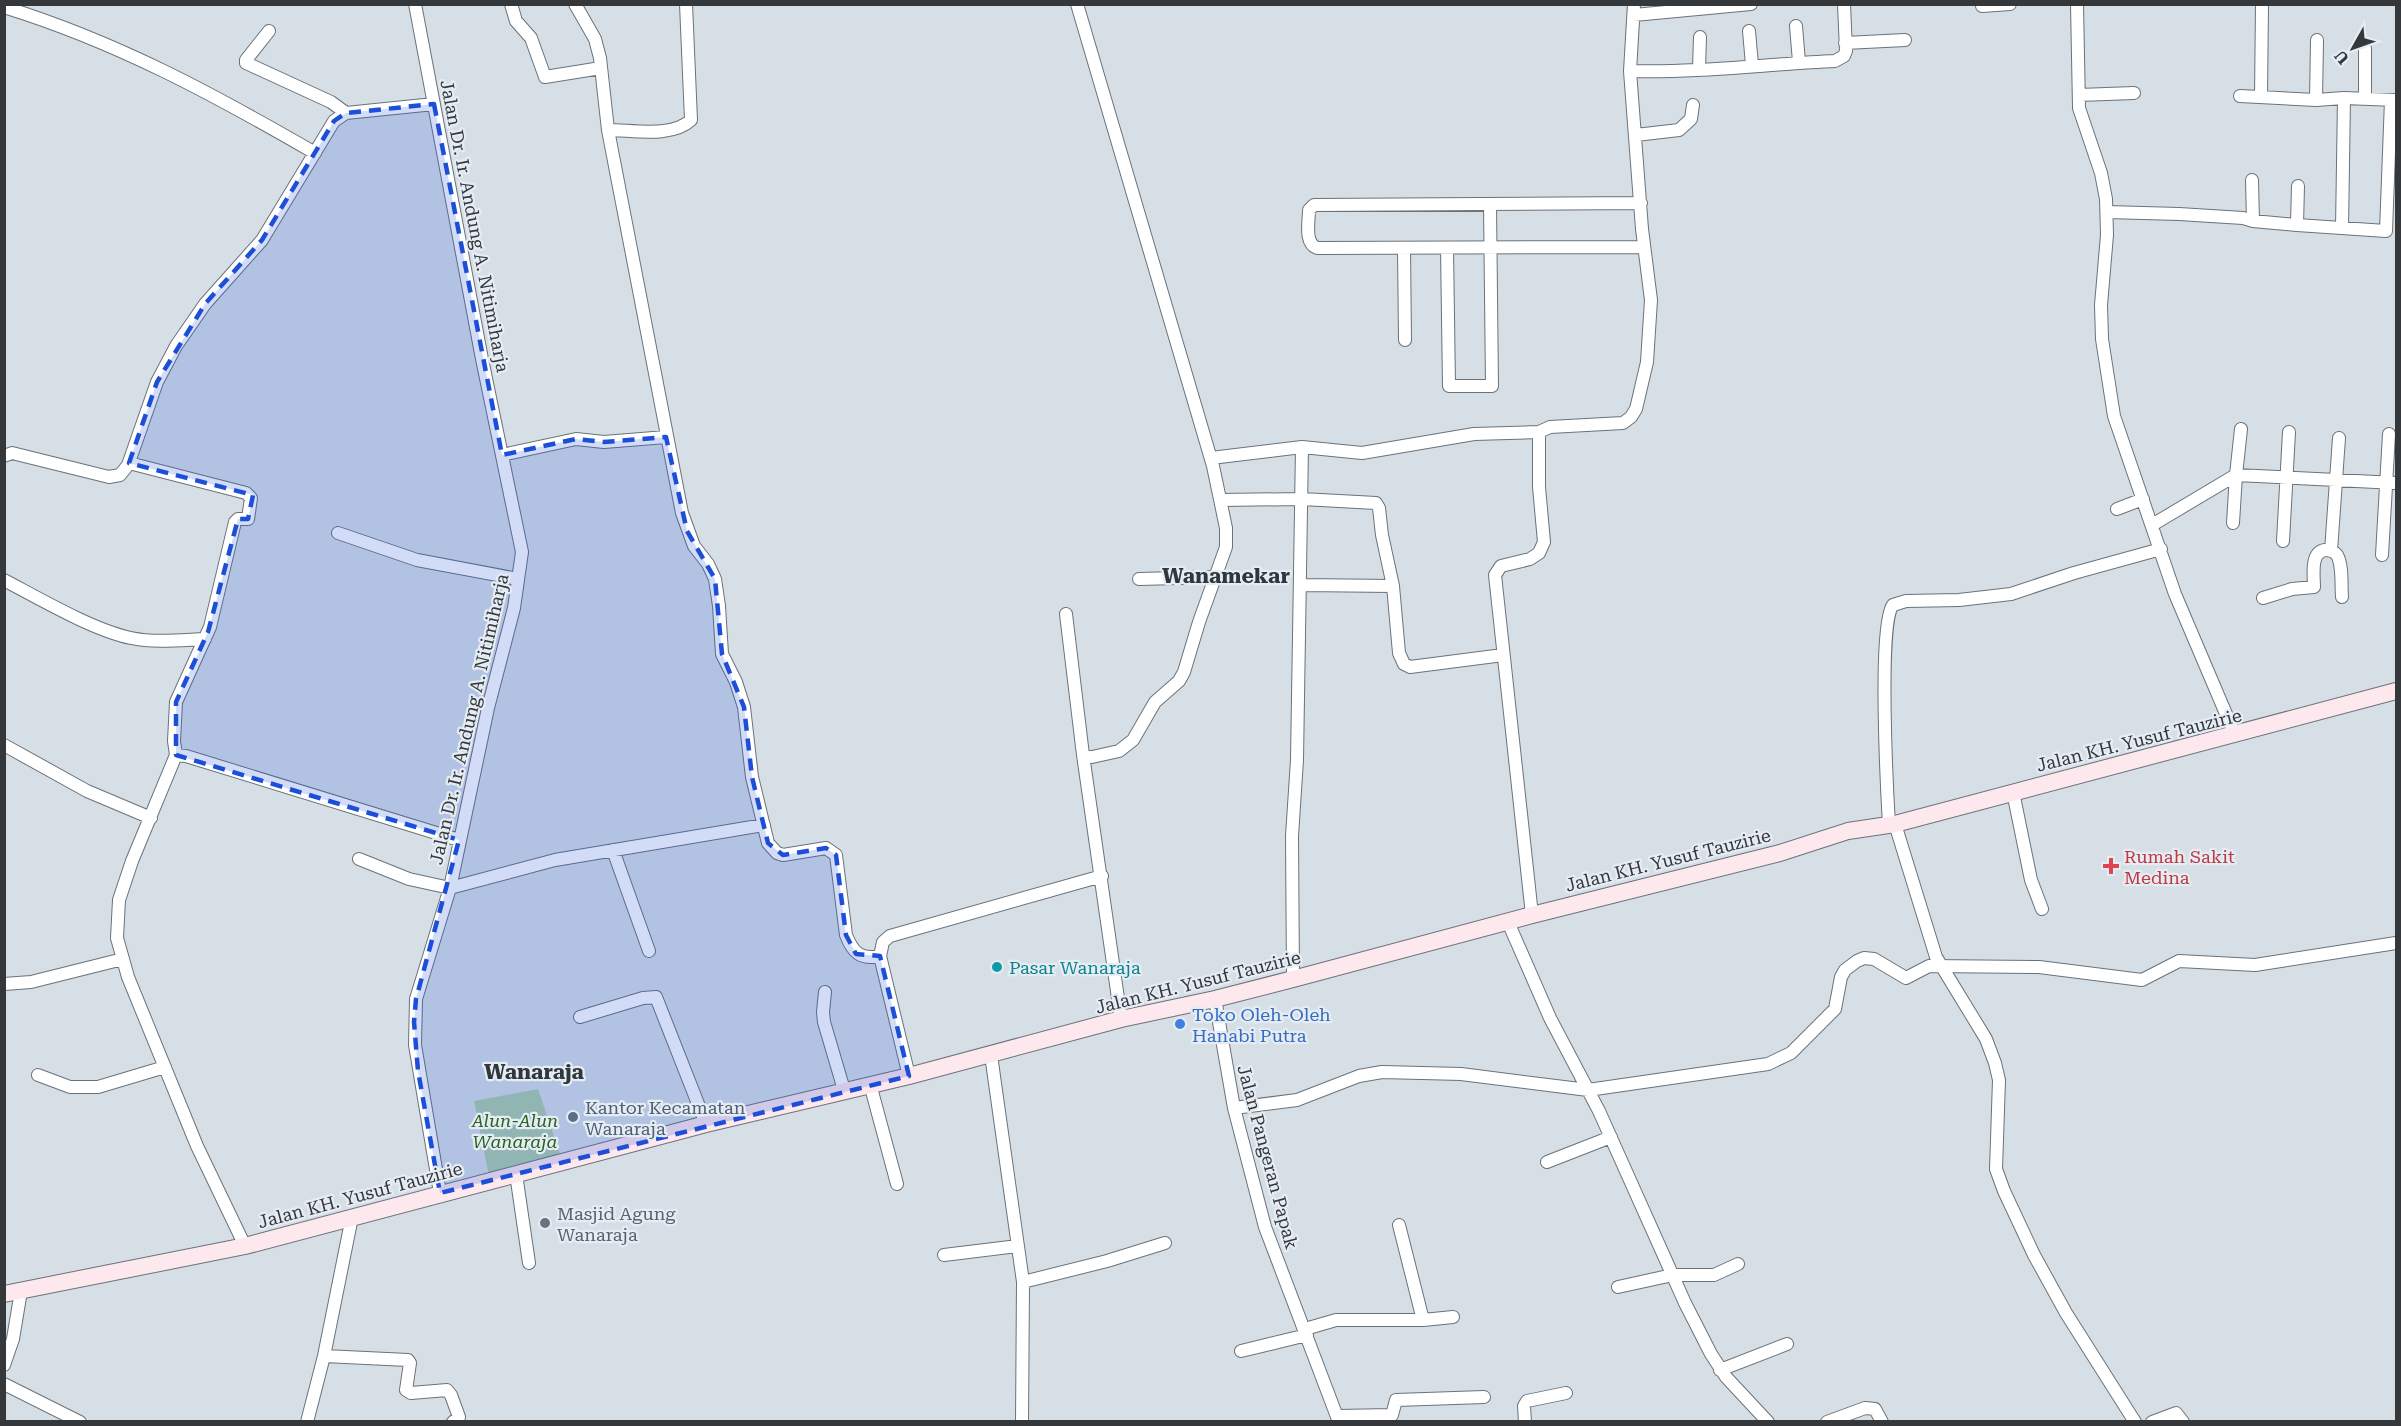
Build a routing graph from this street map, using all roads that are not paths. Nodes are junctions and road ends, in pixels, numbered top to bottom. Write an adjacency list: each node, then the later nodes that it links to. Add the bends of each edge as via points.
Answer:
1 (415, 4): 37 (street, Jalan Dr. Ir. Andung A. Nitimiharja)
2 (511, 4): 26 (street, via 516,21 531,38 544,77)
3 (575, 4): 26 (street, via 595,39)
4 (686, 4): 40 (street, via 691,120 679,128 658,131)
5 (1077, 4): 65 (street)
6 (1751, 4): 11 (street)
7 (1844, 4): 22 (street)
8 (2010, 4): 12 (street)
9 (2077, 4): 30 (street)
10 (2262, 4): 32 (street)
11 (1731, 5): 14 (street)
12 (1982, 6)
13 (4, 7): 42 (street, via 75,30 172,73)
14 (1687, 7): 15 (street)
15 (1634, 10): 28 (street)
16 (1797, 26): 24 (street)
17 (269, 31): 39 (street, via 246,60 247,64 331,102)
18 (1749, 32): 25 (street)
19 (1700, 37): 27 (street)
20 (1905, 40): 22 (street)
21 (2317, 40): 35 (street)
22 (1845, 43): 24 (street, via 1846,51 1840,59)
23 (2365, 48): 34 (street)
24 (1799, 62): 25 (street)
25 (1752, 65): 27 (street)
26 (601, 68): 40 (street)
27 (1699, 69): 28 (street)
28 (1630, 71): 41 (street)
29 (2134, 93): 30 (street)
30 (2079, 95): 47 (street, via 2079,108 2101,173)
31 (2240, 96): 32 (street)
32 (2261, 97): 35 (street)
33 (2344, 98): 34 (street); 35 (street); 50 (street)
34 (2366, 99): 36 (street)
35 (2316, 100)
36 (2394, 100): 50 (street, via 2386,231)
37 (434, 104): 39 (street); 63 (street, Jalan Dr. Ir. Andung A. Nitimiharja)
38 (1693, 105): 41 (street, via 1691,119 1679,130)
39 (346, 113): 42 (street, via 334,122)
40 (608, 130): 60 (street)
41 (1636, 135): 45 (street)
42 (315, 153): 66 (street, via 262,240 205,304 176,346 157,382)
43 (2252, 180): 48 (street)
44 (2298, 186): 49 (street)
45 (1641, 203): 46 (street); 51 (street)
46 (1490, 204): 52 (street, via 1314,205 1309,210 1309,241 1317,248); 54 (street)
47 (2107, 212): 48 (street, via 2179,213); 72 (street, via 2101,305 2104,367 2114,416)
48 (2253, 222): 49 (street)
49 (2296, 225): 50 (street)
50 (2342, 228)
51 (1644, 247): 54 (street); 57 (street, via 1650,317 1647,362 1634,414 1623,423 1559,426)
52 (1404, 248): 53 (street); 55 (street)
53 (1447, 248): 54 (street); 54 (street, via 1449,386 1492,386)
54 (1491, 248)
55 (1405, 340)
56 (2241, 429): 67 (street)
57 (1539, 432): 62 (street, via 1474,434 1362,453); 92 (street, via 1544,542 1535,556 1496,571)
58 (2289, 432): 68 (street)
59 (2389, 434): 70 (street)
60 (666, 437): 63 (street, via 604,442 576,439); 101 (street, via 687,531 715,579 722,654 744,707 752,777)
61 (2339, 438): 69 (street)
62 (1302, 447): 65 (street); 71 (street)
63 (502, 455): 83 (street, Jalan Dr. Ir. Andung A. Nitimiharja, via 522,552)
64 (4, 456): 66 (street, via 12,453 109,477 120,475)
65 (1211, 458): 73 (street)
66 (129, 463): 91 (street, via 250,495 248,519 235,522)
67 (2236, 475): 68 (street); 75 (street); 76 (street)
68 (2287, 478): 69 (street); 78 (street)
69 (2336, 480): 70 (street); 80 (street)
70 (2391, 483): 81 (street)
71 (1302, 499): 73 (street); 86 (street); 87 (street, via 1378,504)
72 (2143, 499): 74 (street); 76 (street)
73 (1220, 500): 82 (street, via 1226,547)
74 (2117, 509)
75 (2233, 523)
76 (2152, 525): 79 (street)
77 (338, 533): 83 (street, via 417,560)
78 (2283, 541)
79 (2161, 549): 94 (street, via 2175,594); 100 (street, via 2011,594 1893,604 1887,615 1886,677 1886,758)
80 (2331, 550): 88 (street, via 2338,558); 89 (street, via 2321,551 2315,558 2314,587)
81 (2382, 555)
82 (1216, 577): 84 (street); 97 (street, via 1179,681 1155,702 1133,740 1119,751)
83 (518, 579): 102 (street, Jalan Dr. Ir. Andung A. Nitimiharja)
84 (1139, 579)
85 (4, 580): 91 (street, via 131,638)
86 (1301, 585): 87 (street); 115 (street, via 1298,760 1292,836)
87 (1393, 586): 92 (street, via 1399,653 1404,664 1410,667)
88 (2342, 597)
89 (2264, 598)
90 (1066, 614): 97 (street)
91 (205, 639): 96 (street, via 176,702)
92 (1503, 655): 108 (street)
93 (2397, 692): 94 (main road, Jalan KH. Yusuf Tauzirie)
94 (2235, 735): 98 (main road, Jalan KH. Yusuf Tauzirie)
95 (4, 745): 99 (street, via 87,791)
96 (176, 755): 99 (street); 102 (street)
97 (1083, 755): 105 (street)
98 (2013, 792): 100 (main road, Jalan KH. Yusuf Tauzirie); 107 (street, via 2031,880)
99 (151, 818): 113 (street, via 119,900 117,938)
100 (1892, 824): 108 (main road, Jalan KH. Yusuf Tauzirie, via 1848,831 1780,853); 114 (street)
101 (764, 825): 103 (street); 112 (street, via 768,843 777,853 826,848 833,851 838,861 850,946 863,957)
102 (459, 840): 106 (street, Jalan Dr. Ir. Andung A. Nitimiharja)
103 (613, 850): 106 (street, via 555,860); 111 (street)
104 (359, 858): 106 (street, via 409,879)
105 (1102, 876): 112 (street, via 890,936 883,942); 120 (street)
106 (450, 888): 134 (street, Jalan Dr. Ir. Andung A. Nitimiharja, via 416,999 414,1022 418,1071)
107 (2042, 909)
108 (1532, 915): 109 (main road, Jalan KH. Yusuf Tauzirie)
109 (1508, 922): 115 (main road, Jalan KH. Yusuf Tauzirie); 127 (street, via 1550,1018)
110 (2397, 943): 114 (street, via 2247,965 2179,961 2142,980 2039,967)
111 (649, 951)
112 (880, 956): 124 (street)
113 (123, 959): 116 (street, via 31,982); 122 (street)
114 (1940, 966): 127 (street, via 1924,968 1906,978 1874,959 1857,961 1841,976 1835,1010 1791,1053 1768,1064); 167 (street, via 1986,1039 1995,1063 1999,1080 1996,1169 2004,1191 2066,1313)
115 (1293, 980): 118 (main road, Jalan KH. Yusuf Tauzirie)
116 (4, 984)
117 (825, 992): 126 (street, via 824,1022)
118 (1215, 999): 120 (main road, Jalan KH. Yusuf Tauzirie); 128 (street, Jalan Pangeran Papak)
119 (580, 1017): 129 (street, via 656,997)
120 (1121, 1019): 121 (main road, Jalan KH. Yusuf Tauzirie)
121 (991, 1055): 124 (main road, Jalan KH. Yusuf Tauzirie); 139 (street)
122 (165, 1067): 123 (street, via 98,1087 70,1087); 138 (street)
123 (38, 1075)
124 (909, 1076): 125 (main road, Jalan KH. Yusuf Tauzirie)
125 (870, 1084): 126 (main road, Jalan KH. Yusuf Tauzirie); 133 (street)
126 (844, 1090): 129 (main road, Jalan KH. Yusuf Tauzirie)
127 (1588, 1090): 128 (street, via 1461,1074 1382,1072 1359,1076 1297,1100); 130 (street)
128 (1233, 1108): 149 (street, Jalan Pangeran Papak, via 1264,1227)
129 (706, 1124): 132 (main road, Jalan KH. Yusuf Tauzirie)
130 (1611, 1137): 131 (street); 143 (street)
131 (1547, 1162)
132 (516, 1174): 134 (main road, Jalan KH. Yusuf Tauzirie); 141 (street)
133 (897, 1184)
134 (440, 1192): 135 (main road, Jalan KH. Yusuf Tauzirie)
135 (352, 1217): 138 (main road, Jalan KH. Yusuf Tauzirie); 152 (street)
136 (1399, 1225): 148 (street)
137 (1165, 1243): 144 (street)
138 (244, 1246): 146 (main road, Jalan KH. Yusuf Tauzirie)
139 (1018, 1246): 140 (street); 144 (street)
140 (945, 1255)
141 (529, 1263)
142 (1738, 1264): 143 (street, via 1714,1275)
143 (1673, 1275): 145 (street); 154 (street)
144 (1023, 1282): 162 (street)
145 (1618, 1287)
146 (13, 1292): 153 (street, via 13,1339)
147 (1453, 1317): 148 (street)
148 (1423, 1320): 149 (street, via 1336,1320)
149 (1306, 1332): 151 (street); 158 (street, Jalan Pangeran Papak)
150 (1787, 1344): 154 (street)
151 (1241, 1351)
152 (324, 1356): 160 (street); 161 (street, via 408,1360 406,1390 449,1391 459,1417)
153 (4, 1365)
154 (1720, 1370): 164 (street)
155 (4, 1384): 159 (street)
156 (1566, 1393): 163 (street, via 1527,1401)
157 (1484, 1397): 158 (street, via 1396,1400 1392,1415)
158 (1338, 1419)
159 (80, 1422)
160 (307, 1422)
161 (453, 1422)
162 (1022, 1422)
163 (1525, 1422)
164 (1768, 1422)
165 (1827, 1422): 166 (street, via 1864,1408 1875,1409)
166 (1882, 1422)
167 (2135, 1422)
168 (2152, 1422): 169 (street, via 2176,1413)
169 (2182, 1422)

